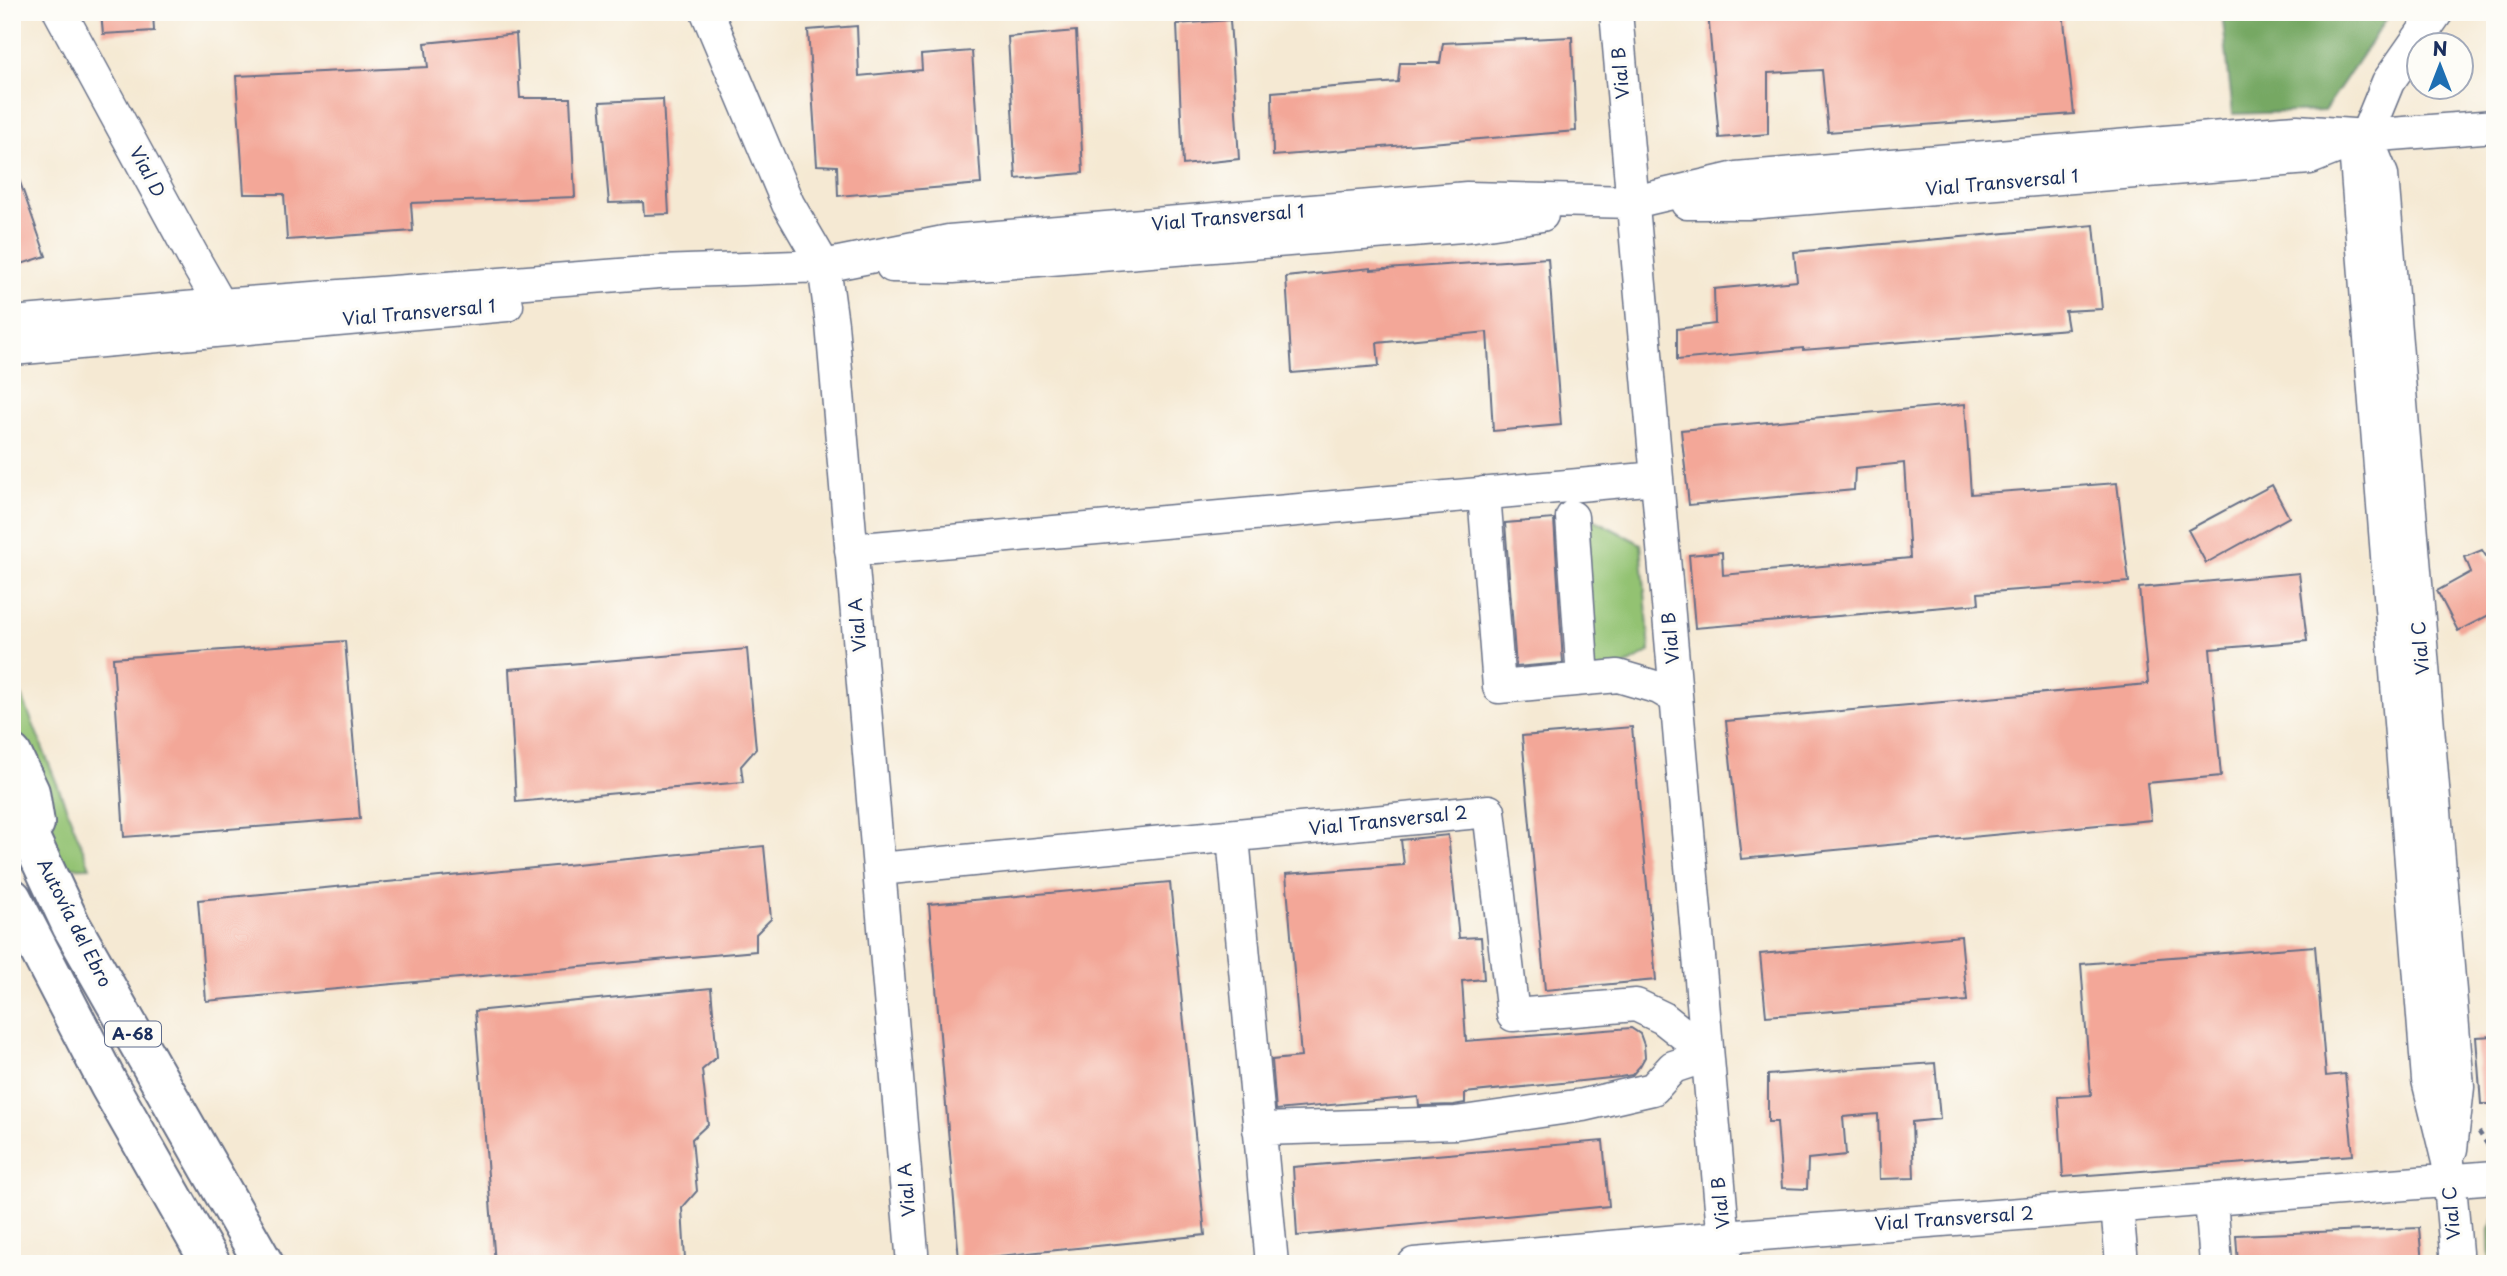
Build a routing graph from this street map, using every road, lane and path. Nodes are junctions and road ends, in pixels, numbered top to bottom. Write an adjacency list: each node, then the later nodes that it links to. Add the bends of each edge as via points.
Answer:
1 (60, 12): 9 (street, Vial D)
2 (707, 12): 8 (street, Vial A, via 788,204)
3 (1616, 12): 7 (street, Vial B)
4 (2437, 12): 6 (street, via 2388,82)
5 (2495, 125): 6 (street, Vial Transversal 1)
6 (2366, 135): 7 (street, Vial Transversal 1, via 2289,131 1736,178); 29 (street, Vial C, via 2382,175 2458,1087)
7 (1634, 202): 8 (street, Vial Transversal 1, via 1467,198 949,241); 12 (street, Vial B)
8 (824, 266): 9 (street, Vial Transversal 1, via 659,272); 15 (street, Vial A)
9 (228, 317): 10 (street, Vial Transversal 1); 11 (street, Vial Transversal 1)
10 (12, 323)
11 (12, 349)
12 (1657, 478): 13 (street); 16 (street, Vial B)
13 (1484, 493): 15 (street); 18 (street, via 1499,687)
14 (1572, 517): 18 (street)
15 (851, 550): 24 (street, Vial A)
16 (1671, 643): 17 (street); 19 (street, Vial B)
17 (1618, 676): 18 (street); 19 (street)
18 (1583, 679)
19 (1676, 698): 27 (street, Vial B)
20 (12, 754): 23 (highway, via 30,792)
21 (12, 799): 23 (highway, Autovía del Ebro / A-68)
22 (1233, 836): 24 (street, Vial Transversal 2); 27 (street, Vial Transversal 2, via 1489,811 1513,1015 1636,1004 1663,1018); 28 (street)
23 (42, 863): 36 (highway, Autovía del Ebro / A-68, via 71,925)
24 (879, 869): 37 (street, Vial A)
25 (12, 898): 35 (highway, A-68, via 109,1085)
26 (12, 945): 34 (highway)
27 (1706, 1052): 28 (street, via 1673,1067 1653,1089 1583,1105 1456,1123); 33 (street, Vial B)
28 (1259, 1129): 38 (street)
29 (2449, 1171): 30 (street, Vial Transversal 2); 31 (street, Vial Transversal 2); 42 (street, Vial C)
30 (2495, 1177)
31 (2211, 1199): 32 (street, Vial Transversal 2); 41 (street)
32 (2117, 1206): 33 (street, Vial Transversal 2); 40 (street)
33 (1725, 1250): 39 (street, Vial Transversal 2)
34 (184, 1264)
35 (211, 1264)
36 (264, 1264)
37 (914, 1264)
38 (1272, 1264)
39 (1414, 1264)
40 (2122, 1264)
41 (2216, 1264)
42 (2457, 1264)

